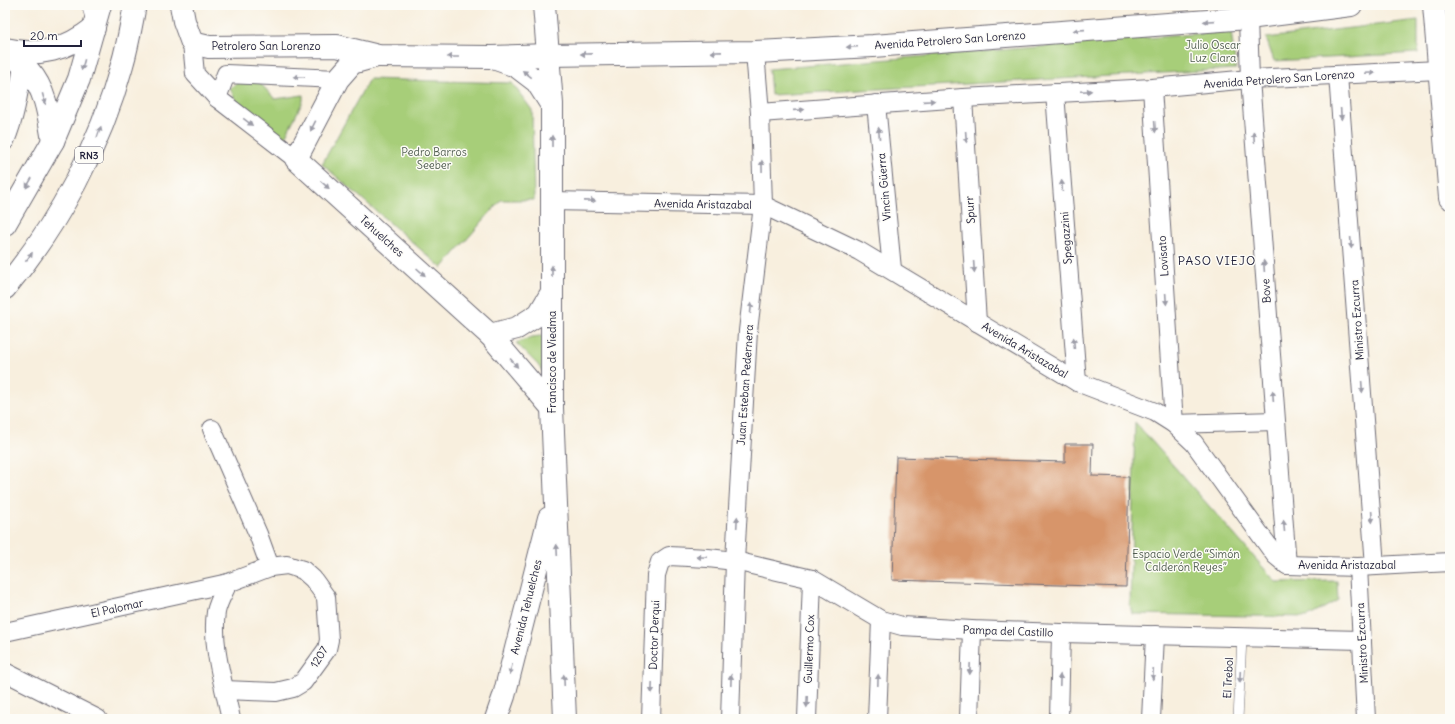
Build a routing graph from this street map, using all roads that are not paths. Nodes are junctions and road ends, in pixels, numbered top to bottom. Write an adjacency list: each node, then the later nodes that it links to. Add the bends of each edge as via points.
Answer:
1 (86, 5): 9 (lane)
2 (100, 5): 9 (main road)
3 (135, 5): 36 (main road, RN3, one-way to 3, via 54,220 97,138 122,65)
4 (181, 5): 10 (main road)
5 (544, 5): 13 (main road, Francisco de Viedma)
6 (1351, 5): 8 (main road, Avenida Petrolero San Lorenzo)
7 (1434, 5): 17 (main road)
8 (1247, 12): 12 (main road, Avenida Petrolero San Lorenzo, one-way to 12, via 881,45); 20 (street, Bove)
9 (94, 28): 11 (main road, via 81,38 58,49 20,53); 29 (main road, one-way to 29, via 79,79)
10 (192, 43): 14 (main road, Petrolero San Lorenzo, via 209,47 337,46); 23 (street, Tehuelches, via 195,74)
11 (5, 50): 16 (main road)
12 (755, 52): 13 (main road, Avenida Petrolero San Lorenzo, one-way to 13); 27 (street, Juan Esteban Pedernera)
13 (548, 55): 15 (main road, Petrolero San Lorenzo); 25 (main road, Francisco de Viedma)
14 (378, 56): 15 (main road, Petrolero San Lorenzo, one-way to 14); 19 (main road, Petrolero San Lorenzo, via 352,63)
15 (492, 57): 25 (main road, one-way to 15, via 537,82 516,66)
16 (23, 66): 28 (street); 29 (main road, one-way to 29, via 29,71 42,93)
17 (1439, 70): 18 (street, Avenida Petrolero San Lorenzo, one-way to 17); 31 (main road)
18 (1338, 75): 20 (street, Avenida Petrolero San Lorenzo); 50 (street, Ministro Ezcurra, one-way to 50)
19 (338, 79): 23 (street, one-way to 23, via 226,74); 30 (main road, Petrolero San Lorenzo, one-way to 30)
20 (1250, 79): 21 (street, Avenida Petrolero San Lorenzo); 42 (street, Bove, one-way to 20)
21 (1152, 88): 22 (street, Avenida Petrolero San Lorenzo, one-way to 21); 43 (street, Lovisato, one-way to 43)
22 (1055, 93): 24 (street, Avenida Petrolero San Lorenzo); 40 (street, Spegazzini, one-way to 22)
23 (217, 98): 30 (street, Tehuelches, one-way to 30)
24 (963, 98): 26 (street, Avenida Petrolero San Lorenzo, one-way to 24); 38 (street, Spurr, one-way to 38)
25 (552, 104): 32 (main road, Francisco de Viedma, one-way to 25)
26 (876, 104): 27 (street, Avenida Petrolero San Lorenzo, one-way to 26); 35 (street, Vincin Güerra, one-way to 26)
27 (760, 113): 33 (street, Juan Esteban Pedernera, one-way to 27)
28 (5, 141)
29 (53, 141): 34 (main road, one-way to 34)
30 (296, 159): 39 (main road, Tehuelches, one-way to 39)
31 (1450, 198)
32 (552, 201): 33 (street, Avenida Aristazabal, one-way to 33); 37 (main road, Francisco de Viedma, one-way to 32)
33 (762, 205): 35 (street, Avenida Aristazabal); 47 (street, Juan Esteban Pedernera, one-way to 33, via 748,331)
34 (5, 224)
35 (892, 269): 38 (street, Avenida Aristazabal)
36 (5, 288)
37 (552, 292): 39 (main road, via 539,314 517,328); 41 (main road, Francisco de Viedma)
38 (977, 322): 40 (street, Avenida Aristazabal)
39 (490, 335): 41 (main road, Tehuelches, one-way to 41)
40 (1077, 382): 43 (street, Avenida Aristazabal, via 1155,412)
41 (552, 408): 45 (main road, Francisco de Viedma)
42 (1275, 421): 43 (street); 49 (street, Bove, one-way to 42)
43 (1174, 424): 49 (street, Avenida Aristazabal, via 1194,443 1275,555)
44 (212, 429): 51 (street)
45 (555, 496): 66 (main road, Avenida Tehuelches, one-way to 66); 67 (main road, Francisco de Viedma, one-way to 45)
46 (669, 556): 47 (street, Pampa del Castillo, one-way to 46); 68 (street, Doctor Derqui, one-way to 68, via 660,562 656,575)
47 (735, 561): 53 (street, Pampa del Castillo); 69 (street, Juan Esteban Pedernera, one-way to 47)
48 (1450, 562): 50 (street, Avenida Aristazabal)
49 (1287, 564): 52 (street, Avenida Aristazabal)
50 (1375, 566): 52 (street, Avenida Aristazabal)
51 (270, 567): 54 (street, 1207); 63 (street, 1207, via 287,565 303,570 326,597 327,649 303,682 293,688 276,692)
52 (1358, 567): 61 (street, Ministro Ezcurra)
53 (812, 579): 55 (street, Pampa del Castillo); 70 (street, Guillermo Cox, one-way to 70)
54 (228, 583): 57 (street, El Palomar); 63 (street, via 216,611 215,628)
55 (881, 620): 56 (street, Pampa del Castillo, via 902,626); 71 (street, one-way to 55)
56 (972, 630): 58 (street, Pampa del Castillo); 72 (street, one-way to 72)
57 (5, 632)
58 (1061, 633): 59 (street, Pampa del Castillo); 73 (street, one-way to 58)
59 (1155, 635): 60 (street, Pampa del Castillo); 74 (street, one-way to 74)
60 (1242, 638): 61 (street, Pampa del Castillo); 75 (lane, El Trebol, one-way to 75)
61 (1362, 640): 76 (street, Ministro Ezcurra)
62 (5, 672): 64 (street)
63 (225, 690): 65 (street)
64 (98, 719)
65 (231, 719)
66 (496, 719)
67 (565, 719)
68 (651, 719)
69 (730, 719)
70 (806, 719)
71 (877, 719)
72 (969, 719)
73 (1059, 719)
74 (1151, 719)
75 (1238, 719)
76 (1366, 719)

